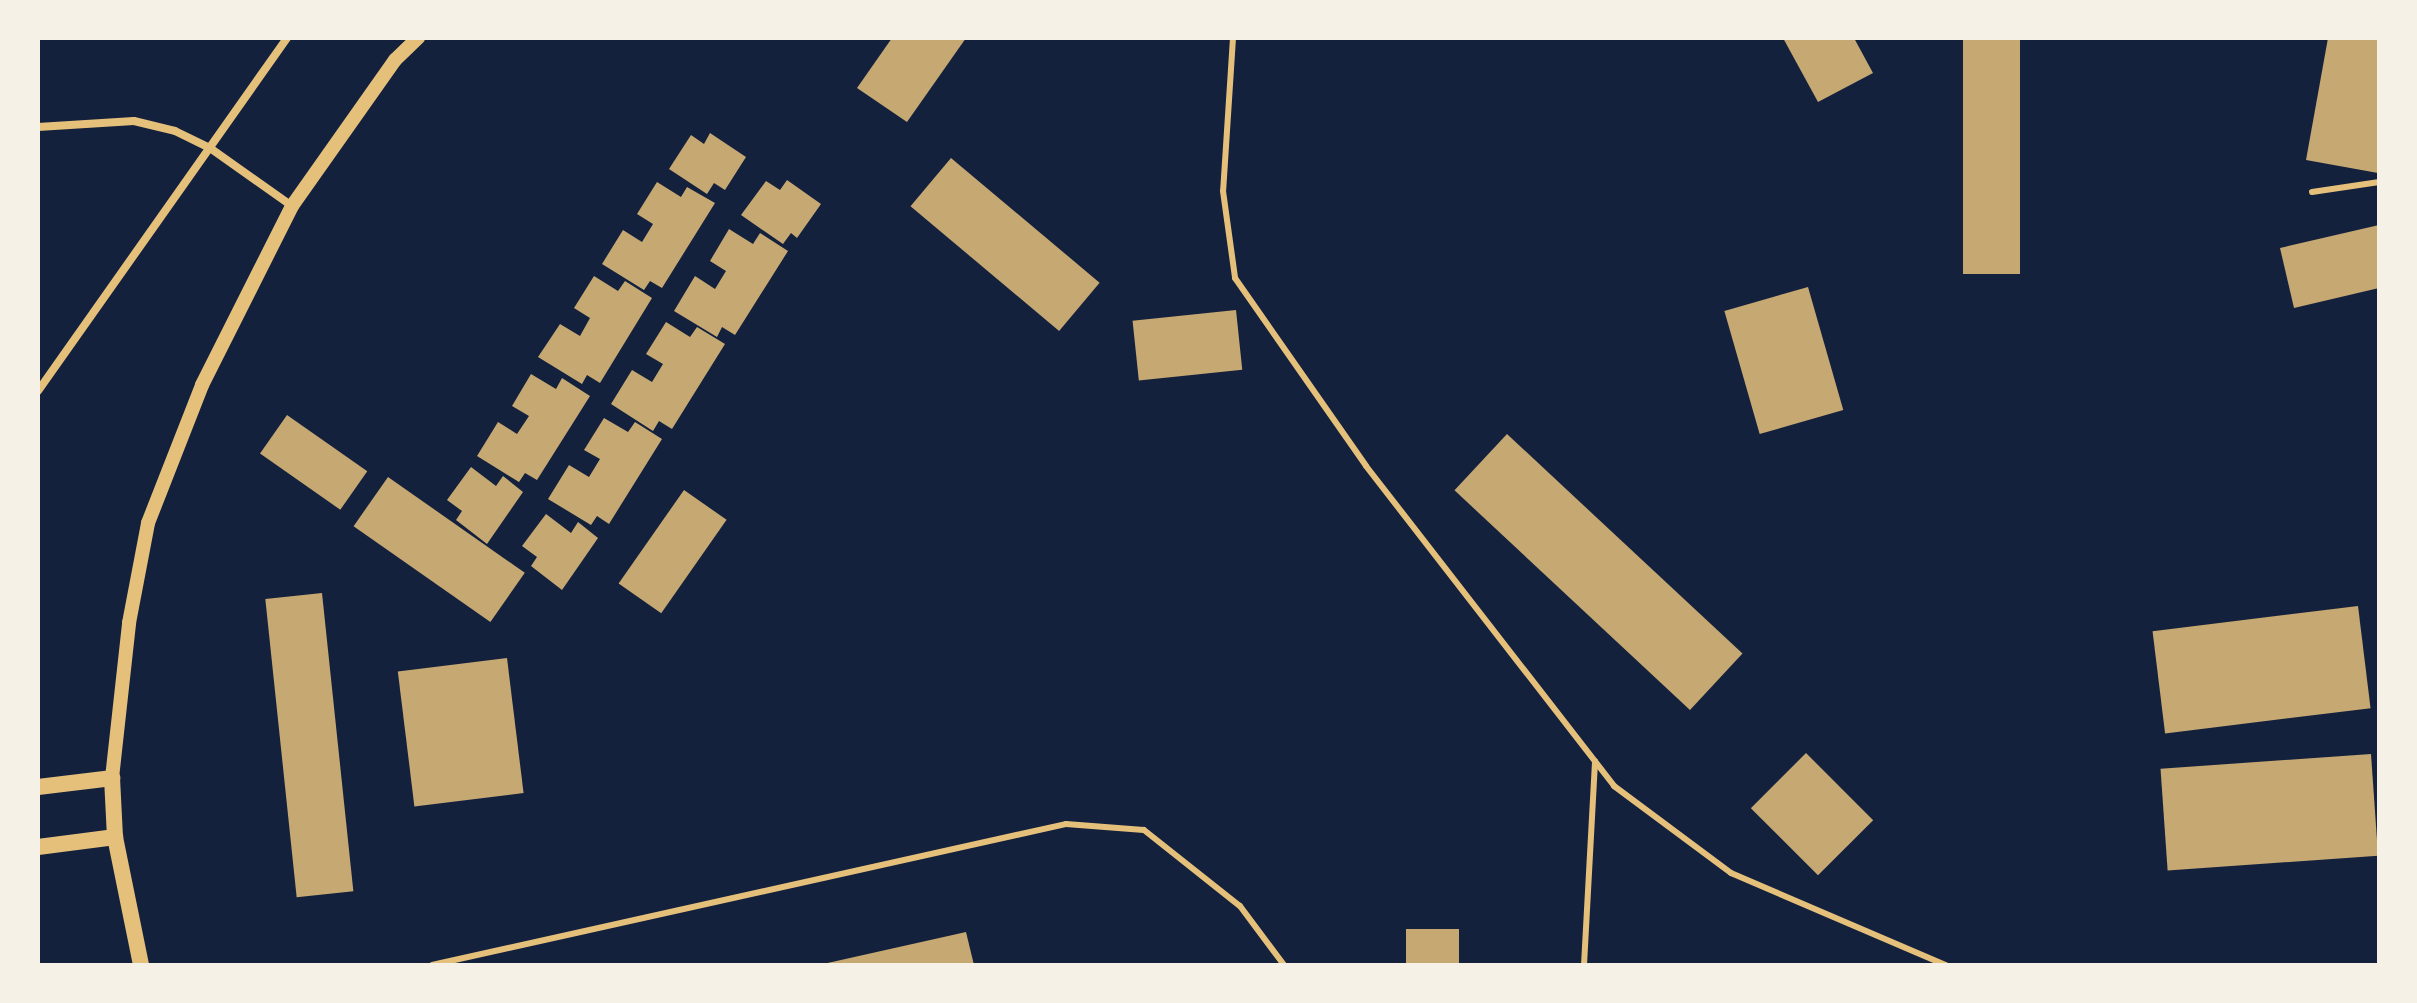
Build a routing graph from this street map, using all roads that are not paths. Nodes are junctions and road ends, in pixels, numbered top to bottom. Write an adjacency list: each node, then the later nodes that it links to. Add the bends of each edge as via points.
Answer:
1 (287, 38): 5 (street)
2 (418, 38): 8 (street, via 395,60)
3 (1233, 38): 10 (lane, via 1223,191 1235,278 1366,466)
4 (38, 127): 5 (street, via 134,121)
5 (210, 148): 8 (street); 9 (street)
6 (2379, 182): 7 (lane)
7 (2312, 192)
8 (292, 206): 11 (street, via 202,385 148,523 129,623)
9 (38, 391)
10 (1595, 761): 18 (lane); 19 (lane, via 1614,786 1731,873)
11 (112, 778): 12 (main road); 13 (main road)
12 (38, 787)
13 (115, 837): 14 (main road); 15 (main road)
14 (38, 847)
15 (141, 965)
16 (432, 965): 17 (lane, via 1066,824 1144,830 1240,906)
17 (1284, 965)
18 (1584, 965)
19 (1946, 965)

